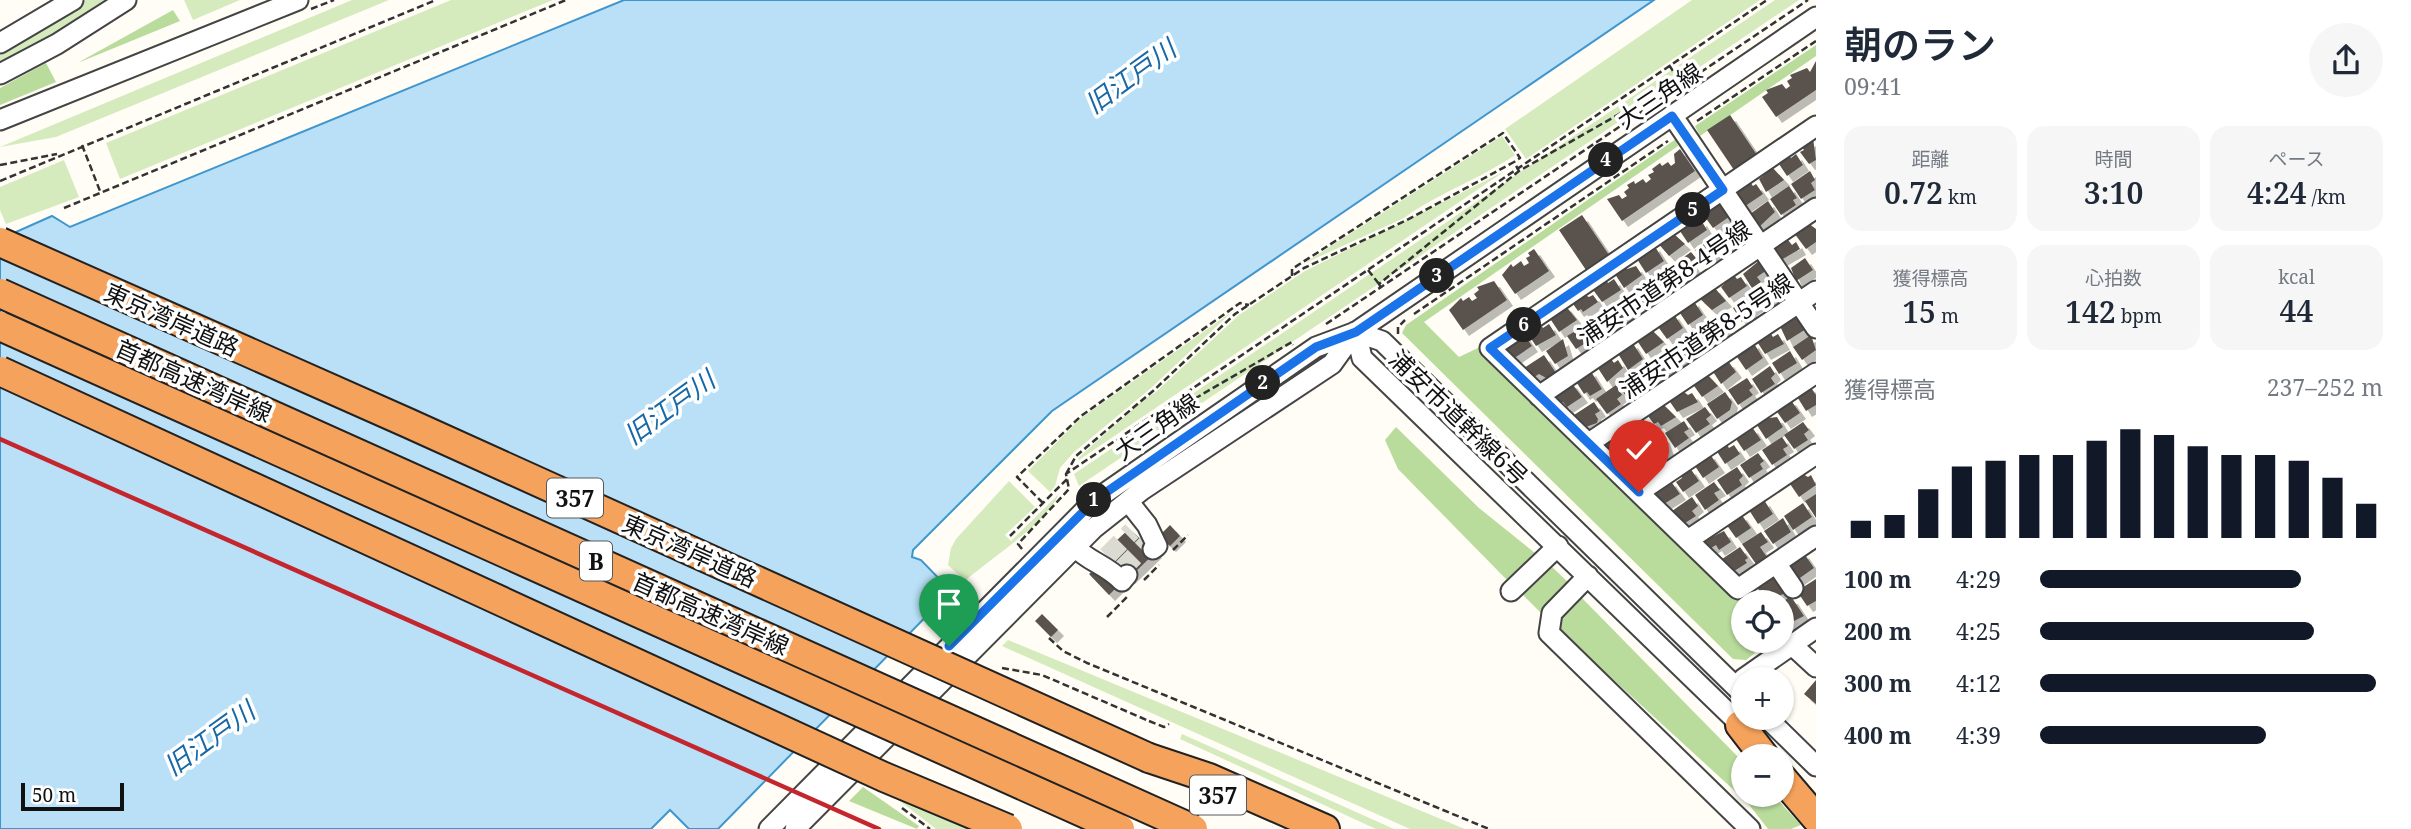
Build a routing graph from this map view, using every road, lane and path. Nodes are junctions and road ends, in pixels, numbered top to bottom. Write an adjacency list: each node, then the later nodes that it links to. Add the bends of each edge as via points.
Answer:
1 (74, 0): 9 (street)
2 (126, 0): 11 (street)
3 (298, 0): 15 (street)
4 (436, 0): 17 (path)
5 (566, 0): 24 (path)
6 (1767, 0): 10 (path)
7 (1808, 0): 13 (path)
8 (1816, 17): 14 (street, 大三角線)
9 (0, 43)
10 (1669, 65): 12 (path); 21 (path)
11 (0, 74)
12 (1679, 80): 13 (path); 21 (path)
13 (1685, 83): 31 (path)
14 (1672, 116): 23 (street); 39 (street, 大三角線)
15 (0, 120)
16 (1816, 127): 23 (street)
17 (82, 145): 18 (path); 24 (path)
18 (64, 152): 20 (path); 22 (path)
19 (1514, 162): 21 (path); 30 (path); 30 (path, via 1520,158 1503,133 1292,269)
20 (0, 165)
21 (1518, 169): 29 (path); 31 (path)
22 (0, 181)
23 (1723, 190): 28 (street); 43 (street, via 1490,348)
24 (100, 192): 25 (path)
25 (64, 208)
26 (1816, 208): 28 (street, 浦安市道第8-4号線)
27 (0, 243): 77 (highway, 東京湾岸道路 / 357, bridge)
28 (1760, 246): 35 (street); 43 (street, 浦安市道第8-4号線)
29 (1367, 268): 31 (path); 47 (path)
30 (1292, 276): 36 (path)
31 (1380, 286): 34 (path)
32 (1816, 291): 35 (street, 浦安市道第8-5号線)
33 (0, 293): 89 (highway, 首都高速湾岸線 / B, bridge)
34 (1361, 301)
35 (1798, 303): 38 (street); 45 (street, 浦安市道第8-5号線)
36 (1249, 305): 47 (path, via 1076,456); 50 (path, via 1240,303 1061,432 1017,477)
37 (0, 326): 80 (highway, 首都高速湾岸線 / B, bridge)
38 (1816, 328)
39 (1356, 332): 49 (street, 大三角線, via 1332,364); 56 (street, 浦安市道幹線6号, via 1362,358); 72 (street, 浦安市道幹線6号, via 1382,341); 84 (street, 大三角線, via 1316,347 1095,500)
40 (1294, 346): 44 (path, via 1292,342)
41 (0, 371): 86 (highway, bridge, via 884,777)
42 (1816, 373): 48 (street)
43 (1539, 397): 45 (street)
44 (1122, 441)
45 (1589, 443): 48 (street)
46 (1816, 454): 55 (street)
47 (1067, 476): 50 (path); 58 (path, via 1069,489 1018,544)
48 (1639, 492): 55 (street)
49 (1128, 500): 54 (street); 57 (street, 大三角線)
50 (1043, 503): 51 (path)
51 (1010, 536)
52 (1188, 536): 54 (path)
53 (1816, 536): 59 (street)
54 (1150, 540): 60 (path)
55 (1688, 540): 59 (street, via 1738,589)
56 (1558, 546): 61 (street, 浦安市道幹線6号); 63 (street)
57 (1075, 547): 60 (street, via 1085,558); 85 (street, 大三角線)
58 (1025, 552)
59 (1776, 563): 62 (street)
60 (1119, 571): 64 (path)
61 (1588, 576): 73 (street, 浦安市道幹線6号); 93 (street, via 1552,613 1549,633)
62 (1793, 588)
63 (1511, 591)
64 (1107, 617)
65 (1816, 628): 67 (street)
66 (1049, 638): 92 (path, via 1087,663)
67 (1794, 642)
68 (1794, 647): 71 (street)
69 (1780, 653): 70 (street)
70 (1763, 667)
71 (1816, 667)
72 (1731, 675)
73 (1731, 702)
74 (1149, 722): 75 (path)
75 (1169, 724)
76 (1766, 730): 78 (street, 浦安市道幹線6号)
77 (1149, 758): 90 (highway, 東京湾岸道路 / 357); 91 (highway, 東京湾岸道路 / 357, via 1209,778)
78 (1816, 766)
79 (1794, 778): 82 (street)
80 (1038, 792): 87 (highway, bridge); 88 (highway, 首都高速湾岸線 / B, bridge)
81 (1794, 792): 83 (highway)
82 (1816, 800)
83 (1816, 818)
84 (769, 829)
85 (795, 829)
86 (1008, 829)
87 (1091, 829)
88 (1120, 829)
89 (1193, 829)
90 (1288, 829)
91 (1325, 829)
92 (1489, 829)
93 (1750, 829)

